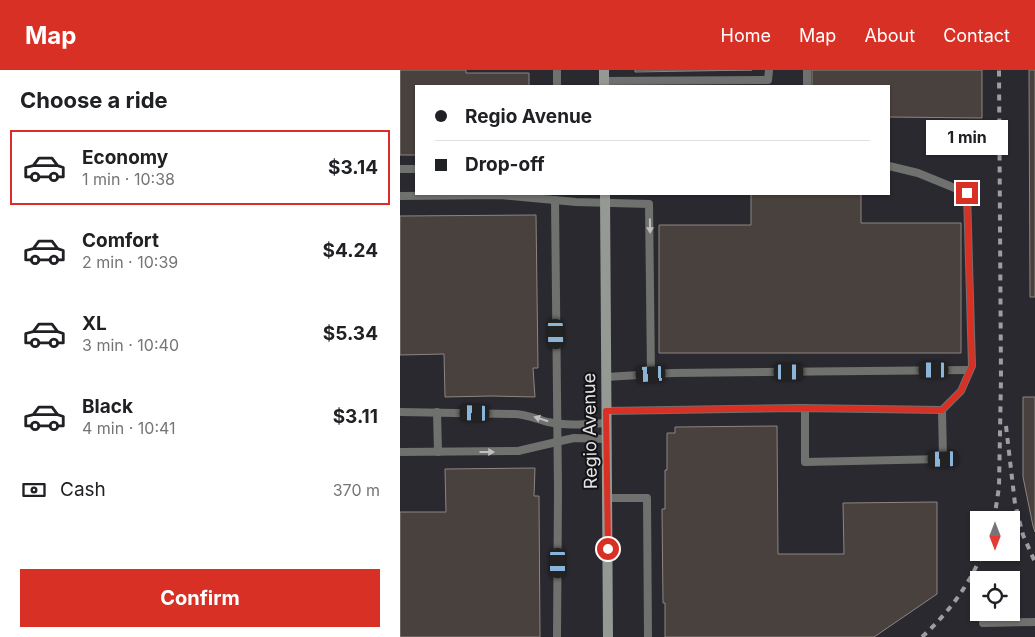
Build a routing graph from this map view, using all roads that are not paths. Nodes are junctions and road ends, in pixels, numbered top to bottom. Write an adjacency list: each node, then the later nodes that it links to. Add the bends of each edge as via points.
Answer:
1 (557, 70): 6 (lane)
2 (604, 70): 5 (street)
3 (768, 70): 5 (lane, via 768,80)
4 (807, 70): 7 (lane)
5 (604, 84)
6 (557, 85)
7 (807, 85)
8 (890, 166): 14 (lane, via 918,173 967,193)
9 (400, 169): 10 (lane)
10 (415, 169)
11 (400, 196): 13 (lane, via 500,195)
12 (605, 199): 13 (lane); 15 (lane, one-way to 15, via 649,204); 16 (street, Regio Avenue)
13 (555, 200): 22 (lane)
14 (970, 370): 15 (lane); 18 (lane, via 961,391)
15 (651, 374): 16 (lane)
16 (606, 377): 19 (street, Regio Avenue)
17 (805, 408): 18 (lane); 18 (lane, via 805,462 943,459); 19 (lane)
18 (942, 410)
19 (606, 411): 23 (street, Regio Avenue)
20 (400, 412): 21 (lane)
21 (437, 412): 22 (lane, one-way to 21, via 521,414); 27 (lane)
22 (557, 423): 23 (lane); 25 (lane)
23 (606, 423): 24 (street, Regio Avenue)
24 (606, 439): 25 (lane); 28 (street, Regio Avenue)
25 (557, 441): 27 (lane, one-way to 25, via 518,451); 31 (lane)
26 (400, 452): 27 (lane)
27 (438, 452)
28 (607, 498): 32 (street, Regio Avenue); 33 (lane, via 647,498)
29 (1035, 622): 30 (lane)
30 (983, 623)
31 (558, 637)
32 (608, 637)
33 (648, 637)

